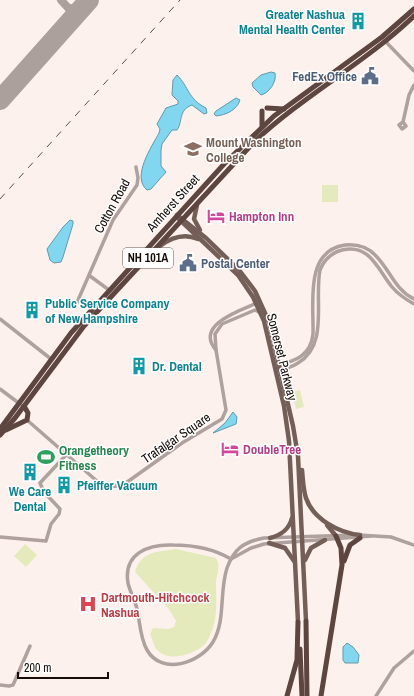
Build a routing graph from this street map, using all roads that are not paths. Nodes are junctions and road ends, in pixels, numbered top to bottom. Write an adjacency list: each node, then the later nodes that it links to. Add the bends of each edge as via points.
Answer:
1 (414, 9): 6 (highway, Amherst Street / NH 101A, via 386,34)
2 (414, 16): 3 (highway, Amherst Street / NH 101A)
3 (385, 41): 4 (street); 10 (highway, Amherst Street / NH 101A, via 266,131)
4 (414, 71)
5 (414, 85): 7 (street)
6 (284, 109): 8 (highway, Amherst Street / NH 101A); 8 (highway, via 264,109)
7 (404, 122)
8 (262, 127): 11 (highway, Amherst Street / NH 101A)
9 (136, 167): 15 (street, Cotton Road, via 137,185 115,216)
10 (197, 205): 12 (highway, Amherst Street / NH 101A); 13 (main road, via 195,223)
11 (177, 215): 12 (main road, Somerset Parkway); 16 (highway, Amherst Street / NH 101A)
12 (183, 221): 13 (main road, Somerset Parkway); 14 (highway, Amherst Street / NH 101A)
13 (205, 240): 14 (main road, via 179,236); 18 (main road, Somerset Parkway, via 238,275)
14 (157, 248): 27 (highway, Amherst Street / NH 101A, via 84,326)
15 (90, 276): 16 (street); 20 (street, Cotton Road)
16 (109, 290): 24 (highway, Amherst Street / NH 101A)
17 (414, 299): 25 (street, via 398,287 379,258 371,251 358,246 337,247 323,258 316,270 313,334 309,347 297,359)
18 (258, 302): 21 (main road, Somerset Parkway); 23 (street, Trafalgar Square, via 216,323 211,339); 25 (main road, Somerset Parkway, via 269,322)
19 (414, 304): 25 (street, via 397,293 368,254 350,249 335,252 320,270 317,333 312,350 297,364)
20 (75, 307)
21 (261, 314): 23 (street, Trafalgar Square, via 251,310 220,325 215,334); 25 (main road, Somerset Parkway)
22 (0, 319): 24 (street)
23 (216, 350): 32 (street, Trafalgar Square, via 226,410 216,424 182,443 120,486 100,484)
24 (51, 359): 27 (highway, Amherst Street / NH 101A)
25 (278, 367): 31 (main road, Somerset Parkway); 33 (main road, Somerset Parkway, via 288,434)
26 (0, 389): 27 (street)
27 (22, 405): 28 (highway, via 28,413); 29 (highway, Amherst Street / NH 101A)
28 (27, 420): 29 (highway); 32 (street, Trafalgar Square)
29 (2, 430): 30 (highway, Amherst Street / NH 101A)
30 (0, 435)
31 (297, 448): 34 (main road, via 306,497 312,510); 40 (main road, Somerset Parkway)
32 (67, 454): 36 (street, via 40,483 44,492 60,509 46,541)
33 (293, 506): 37 (main road, via 288,528); 39 (main road, Somerset Parkway)
34 (322, 519): 35 (main road, via 342,531); 38 (main road)
35 (360, 536): 38 (street); 43 (street, via 394,537); 47 (highway, via 348,549)
36 (0, 537)
37 (270, 538): 39 (street); 44 (street, via 254,540 244,545 233,552)
38 (337, 538): 40 (street); 41 (street); 47 (highway, via 342,553)
39 (294, 539): 40 (street); 42 (street); 45 (main road, Somerset Parkway)
40 (302, 539): 41 (street); 46 (main road, Somerset Parkway)
41 (324, 540): 46 (main road, via 310,549)
42 (269, 543): 44 (street, via 251,548); 45 (main road, via 287,550)
43 (414, 545)
44 (231, 559): 44 (street, via 224,576 219,627 210,646 198,658 181,664 168,664 148,652 128,582 129,568 142,549 180,545 205,549)
45 (296, 566): 49 (main road, Somerset Parkway)
46 (304, 570): 48 (main road, Somerset Parkway)
47 (340, 576): 56 (highway)
48 (306, 621): 55 (highway)
49 (298, 622): 53 (highway, via 296,663); 54 (highway)
50 (30, 646): 52 (street, via 13,685)
51 (414, 651): 57 (street, via 394,668)
52 (0, 685)
53 (287, 696)
54 (302, 696)
55 (307, 696)
56 (321, 696)
57 (376, 696)

